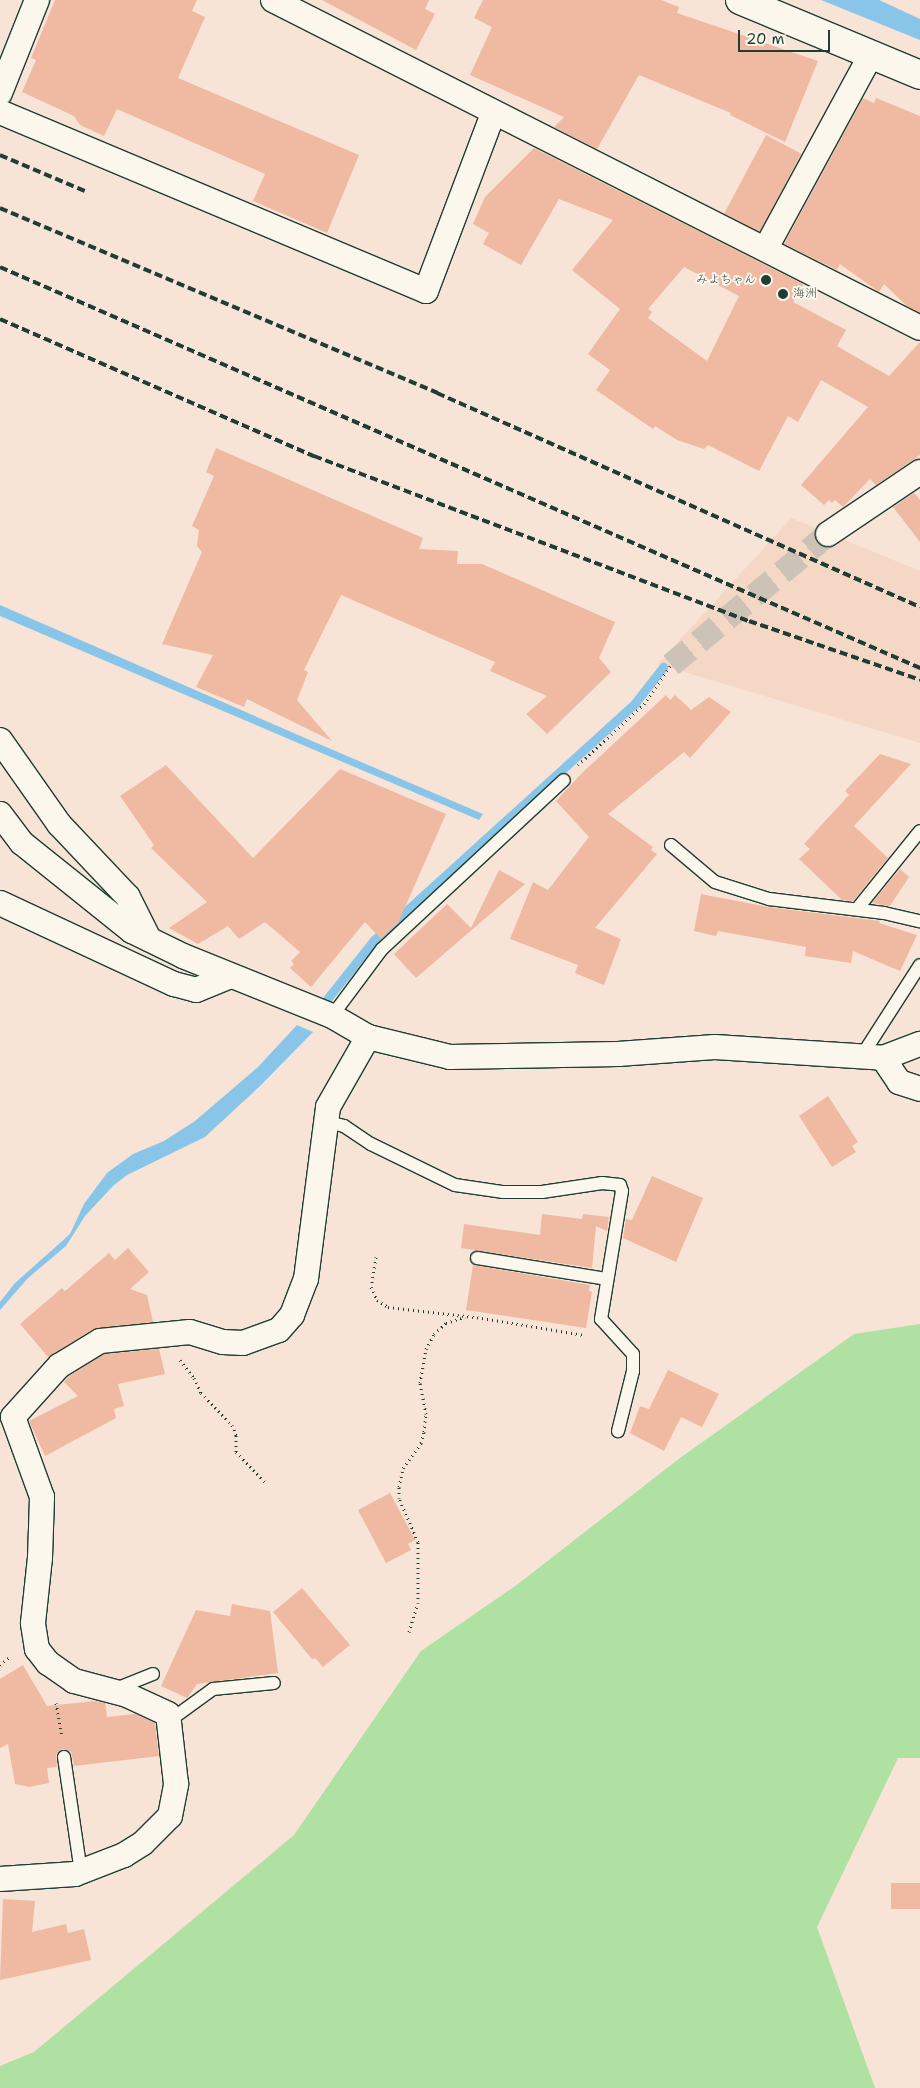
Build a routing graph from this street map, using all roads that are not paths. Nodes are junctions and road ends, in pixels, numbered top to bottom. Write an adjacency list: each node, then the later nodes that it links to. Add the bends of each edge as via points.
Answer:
1 (38, 0): 6 (street)
2 (273, 0): 8 (street)
3 (740, 0): 4 (main road)
4 (871, 56): 5 (main road); 9 (street)
5 (920, 75)
6 (0, 93)
7 (0, 112): 8 (street, via 426,291)
8 (492, 114): 9 (street)
9 (766, 248): 10 (street)
10 (920, 328)
11 (920, 472): 12 (street)
12 (828, 534)
13 (0, 740): 21 (street, via 59,824 128,898)
14 (564, 780): 24 (lane, via 382,949)
15 (0, 814): 21 (street, via 22,843 132,931)
16 (920, 831): 19 (lane)
17 (671, 844): 19 (lane, via 715,882 768,899)
18 (0, 903): 23 (street, via 174,984 196,990)
19 (857, 909): 20 (lane)
20 (920, 921)
21 (149, 939): 23 (street)
22 (920, 966): 27 (lane)
23 (230, 976): 24 (street)
24 (332, 1016): 25 (street)
25 (368, 1037): 27 (street, via 450,1057 618,1054 716,1047); 29 (street, via 328,1106)
26 (920, 1044): 27 (street)
27 (872, 1058): 28 (street, via 899,1082)
28 (920, 1089)
29 (324, 1121): 31 (lane, via 344,1126 371,1144 455,1185 503,1192 542,1192 616,1183 622,1191); 35 (street, via 306,1279 292,1315 279,1330 243,1344 176,1332 100,1341 59,1366 13,1417 42,1497 33,1624 37,1650 74,1681)
30 (477, 1258): 31 (lane)
31 (606, 1279): 32 (lane, via 601,1319 633,1354 633,1371)
32 (618, 1431)
33 (153, 1674): 35 (lane)
34 (274, 1683): 36 (lane, via 213,1690)
35 (110, 1690): 36 (street, via 168,1714)
36 (169, 1721): 38 (street, via 176,1762 175,1802 170,1816 143,1843 124,1855)
37 (64, 1756): 38 (lane)
38 (80, 1872): 39 (street)
39 (5, 1875)

